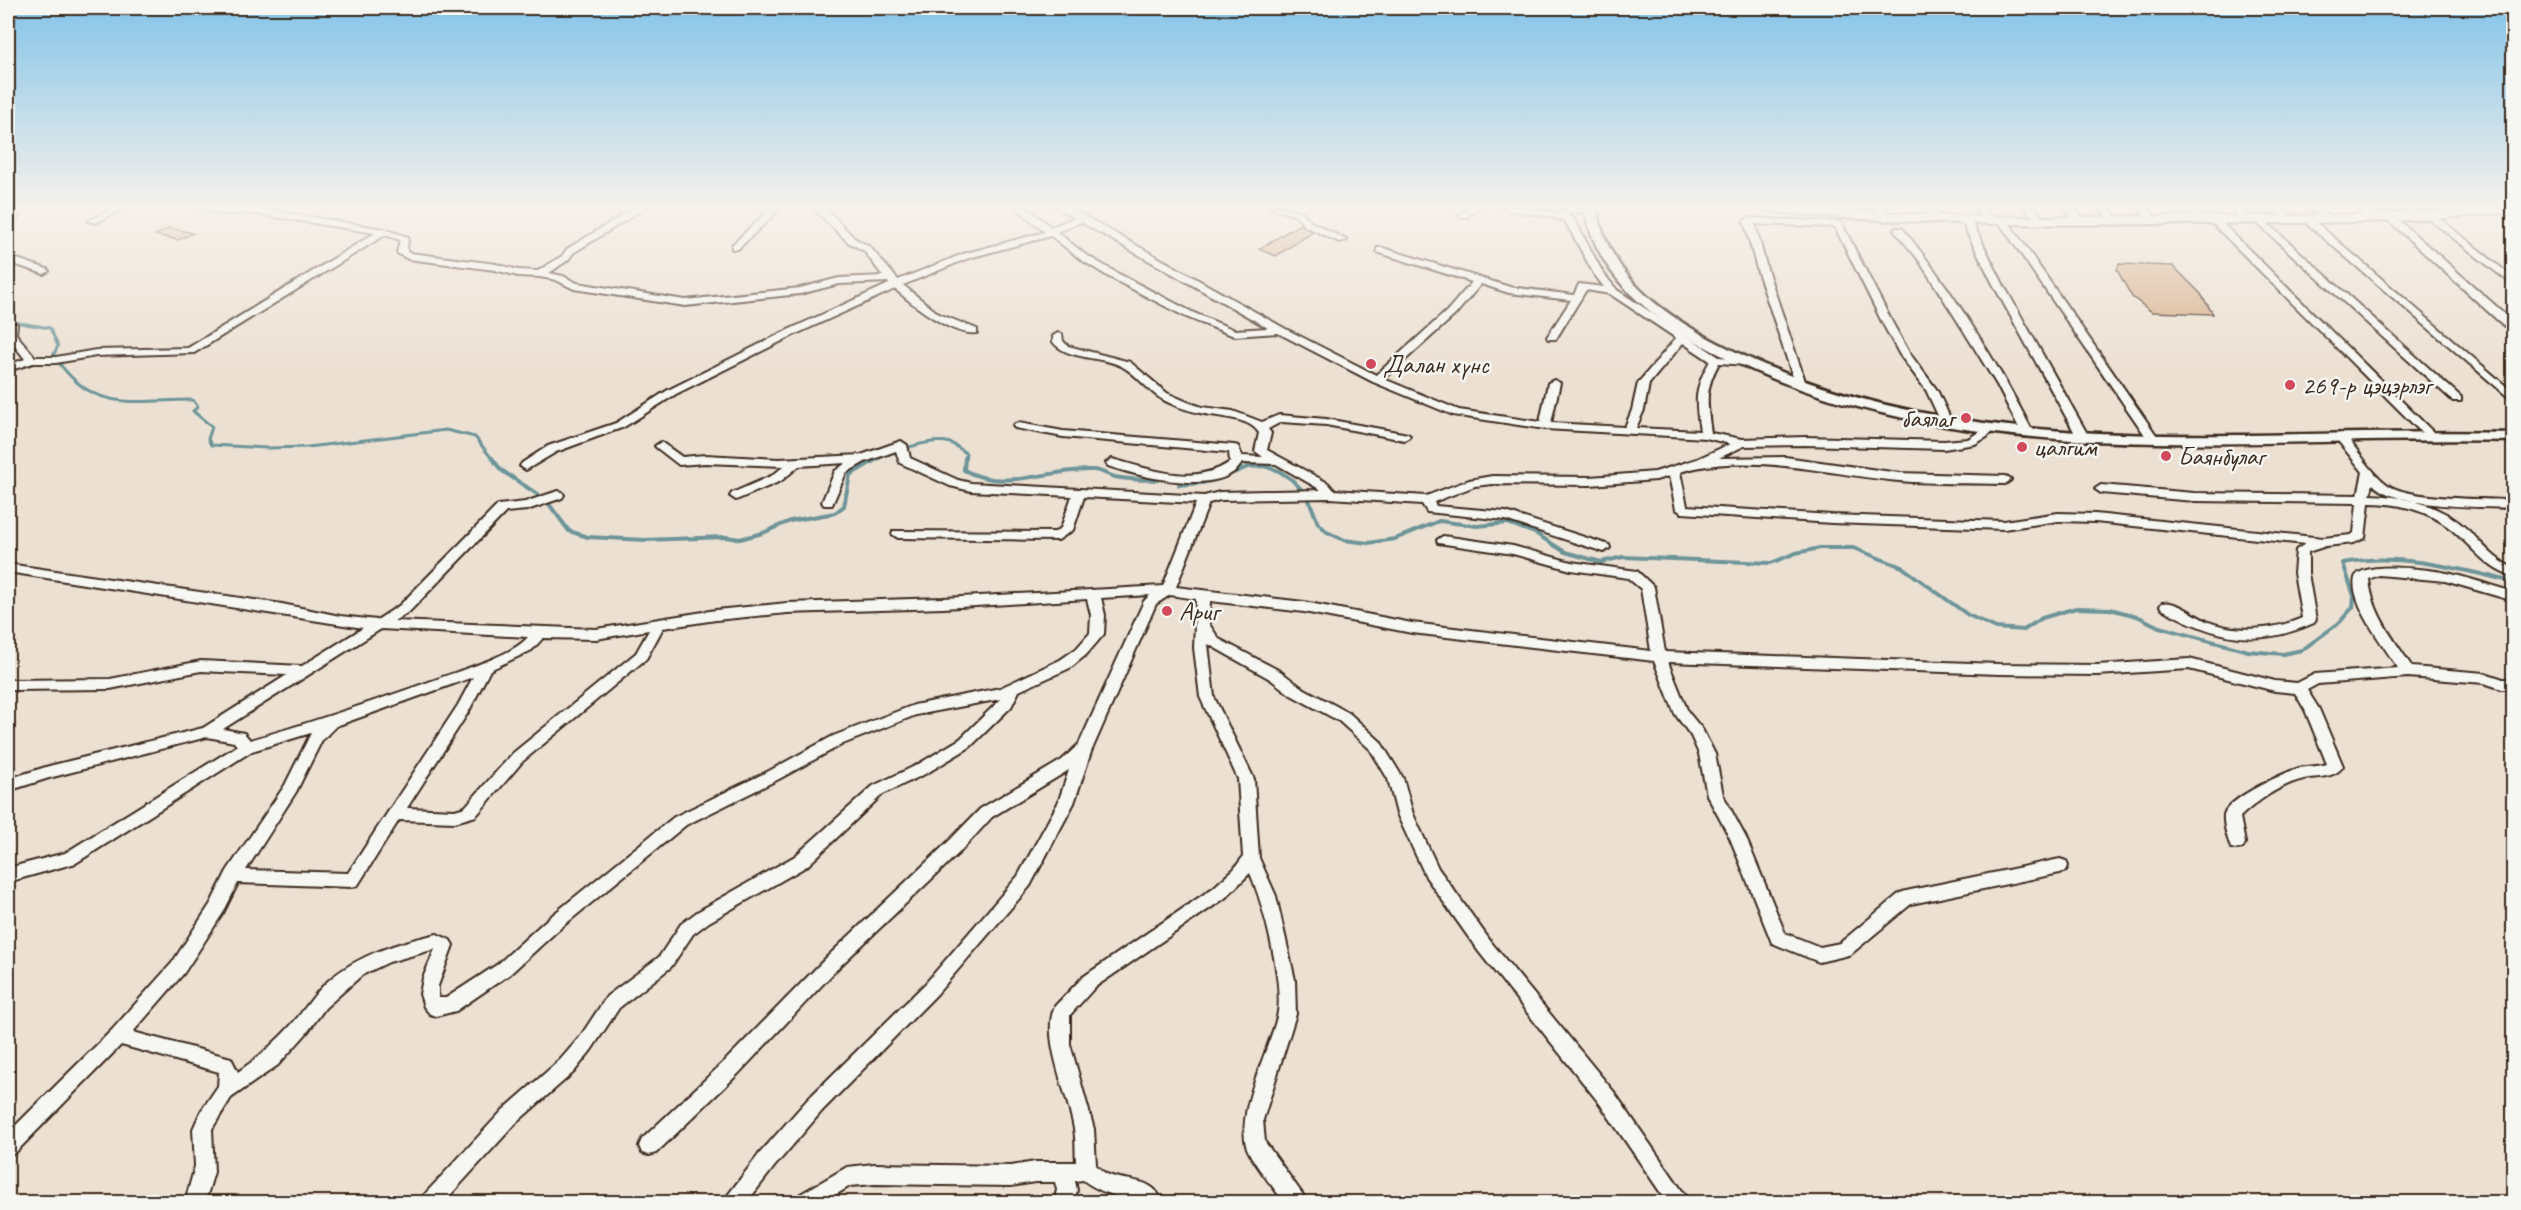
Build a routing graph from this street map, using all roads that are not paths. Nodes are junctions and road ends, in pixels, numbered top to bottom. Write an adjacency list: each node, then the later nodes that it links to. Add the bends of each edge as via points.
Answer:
1 (21, 263): 22 (street)
2 (333, 263): 36 (street, via 190,351 96,353)
3 (468, 263): 23 (street)
4 (556, 263): 23 (street)
5 (878, 263): 25 (street)
6 (945, 263): 25 (street)
7 (1096, 263): 31 (street, via 1190,315 1234,333)
8 (1163, 263): 31 (street)
9 (1424, 263): 24 (street)
10 (1594, 263): 27 (street)
11 (1610, 263): 38 (street, via 1628,285 1671,321)
12 (1761, 263): 42 (street)
13 (1858, 263): 45 (street, via 1905,355 1931,390)
14 (1926, 263): 51 (street, via 2003,386)
15 (1988, 263): 55 (street)
16 (2032, 263): 58 (street)
17 (2252, 263): 53 (street)
18 (2303, 263): 43 (street)
19 (2366, 263): 44 (street)
20 (2441, 263): 30 (street)
21 (2488, 263): 26 (street)
22 (44, 271)
23 (540, 273): 25 (street, via 574,286 685,303 800,291 839,281)
24 (1479, 280): 28 (street, via 1509,290); 40 (street, via 1451,313)
25 (893, 282): 32 (street, via 935,316); 67 (street, via 682,387 620,425 552,449)
26 (2514, 283)
27 (1613, 292): 28 (street, via 1583,286); 35 (street)
28 (1578, 298): 34 (street)
29 (13, 326): 36 (street, via 11,334)
30 (2514, 326)
31 (1280, 330): 40 (street)
32 (973, 331)
33 (1058, 336): 47 (street, via 1064,348 1126,364 1163,395)
34 (1552, 337)
35 (1682, 338): 37 (street); 50 (street, via 1644,383)
36 (32, 360): 39 (street)
37 (1716, 360): 38 (street); 52 (street, via 1704,381)
38 (1746, 362): 42 (street)
39 (8, 368)
40 (1377, 380): 48 (street, via 1457,413)
41 (1554, 383): 48 (street)
42 (1800, 384): 45 (street)
43 (2457, 399)
44 (2514, 399)
45 (1946, 422): 49 (street)
46 (1019, 426): 62 (street, via 1063,434 1234,449)
47 (1261, 426): 54 (street, via 1279,418); 64 (street, via 1265,433 1261,451)
48 (1545, 426): 50 (street)
49 (1988, 429): 51 (street); 59 (street, via 1971,442 1944,445)
50 (1628, 432): 52 (street)
51 (2027, 432): 55 (street)
52 (1706, 435): 59 (street)
53 (2430, 435): 56 (street); 57 (street)
54 (1404, 436)
55 (2083, 437): 58 (street)
56 (2342, 437): 58 (street); 69 (street)
57 (2514, 437)
58 (2153, 439)
59 (1742, 443): 65 (street)
60 (661, 446): 63 (street, via 680,461)
61 (862, 459): 63 (street); 72 (street, via 901,449 904,460 954,483); 79 (street, via 841,471)
62 (1237, 459): 64 (street); 66 (street, via 1236,464 1216,475 1181,478 1141,473)
63 (796, 462): 74 (street, via 777,478)
64 (1278, 462): 73 (street, via 1324,486)
65 (1701, 462): 68 (street); 70 (street, via 1785,461 1899,477)
66 (1112, 463)
67 (525, 466)
68 (1673, 469): 78 (street, via 1656,476 1590,481 1492,480); 83 (street, via 1682,509 2004,525 2058,517 2095,518)
69 (2369, 472): 76 (street); 80 (street, via 2385,489 2401,493)
70 (2005, 480)
71 (2101, 489): 76 (street, via 2194,497)
72 (1079, 494): 77 (street); 81 (street, via 1067,530 1058,536)
73 (1324, 494): 77 (street, via 1220,496); 78 (street)
74 (736, 496)
75 (551, 498): 92 (street, via 527,506 502,508 405,608)
76 (2363, 499): 83 (street, via 2360,535); 86 (street, via 2403,501 2430,510 2450,520 2491,563)
77 (1204, 500): 87 (street)
78 (1427, 500): 84 (street, via 1431,509 1506,516)
79 (828, 502)
80 (2514, 504)
81 (898, 534)
82 (1443, 540): 96 (street, via 1513,549 1571,566 1632,574 1647,587)
83 (2323, 542): 91 (street, via 2302,550 2301,573 2309,620 2291,629 2272,632 2209,627)
84 (1604, 548)
85 (8, 568): 92 (street)
86 (2514, 573)
87 (1168, 590): 88 (street); 89 (street); 106 (street, via 1151,601)
88 (1093, 594): 94 (street, via 787,608); 102 (street, via 1098,628 1091,642 1065,664)
89 (1203, 596): 93 (street); 96 (street, via 1266,602 1412,628)
90 (2514, 597): 99 (street, via 2446,578 2368,573 2362,578 2362,588 2372,617)
91 (2166, 606)
92 (378, 624): 95 (street); 98 (street)
93 (1202, 624): 111 (street, via 1206,697 1246,779); 128 (street, via 1214,642 1344,717 1375,745 1395,778 1432,872 1485,947 1607,1098)
94 (657, 625): 95 (street, via 596,634); 109 (street, via 641,656 519,757 470,812 455,816)
95 (539, 633): 97 (street, via 526,647)
96 (1659, 657): 103 (street, via 1999,669 2097,670 2189,664 2275,686); 112 (street, via 1682,714 1707,754 1715,795 1738,838 1779,938 1819,955 1845,950 1906,898)
97 (485, 666): 104 (street); 109 (street, via 458,716)
98 (304, 670): 101 (street, via 201,666 110,684); 105 (street)
99 (2408, 672): 100 (street); 103 (street, via 2315,680)
100 (2514, 684)
101 (8, 685)
102 (1014, 688): 116 (street, via 914,710 848,735 680,821 550,926 504,969 450,1005 436,1008 430,1003 428,992 444,945 437,941 394,952 365,965 335,986 271,1059); 122 (street, via 1006,703 965,743 878,790 801,861 687,929 665,962 613,1002 567,1066 510,1116)
103 (2299, 688): 110 (street, via 2312,709 2335,766 2301,774 2250,796 2232,815)
104 (331, 722): 107 (street); 114 (street, via 316,737 291,788)
105 (207, 732): 107 (street, via 239,737); 108 (street)
106 (1085, 746): 118 (street, via 1067,764 986,813); 123 (street, via 1066,803 1024,881 931,989 815,1105)
107 (247, 747): 113 (street, via 70,858)
108 (8, 785)
109 (394, 814): 114 (street, via 352,880)
110 (2236, 843)
111 (1251, 858): 119 (street, via 1219,893 1089,982 1061,1012 1061,1044 1084,1129); 127 (street, via 1268,896 1276,928 1286,980 1287,1014 1253,1120 1256,1145)
112 (2060, 866)
113 (8, 875)
114 (233, 876): 115 (street, via 178,968)
115 (117, 1036): 116 (street, via 224,1064 229,1071); 117 (street)
116 (225, 1092): 121 (street, via 204,1124 200,1141 205,1170)
117 (8, 1146)
118 (649, 1146)
119 (1086, 1170): 120 (street); 126 (street, via 1103,1184 1140,1191 1151,1199)
120 (1063, 1173): 124 (street, via 847,1177); 125 (street)
121 (195, 1203)
122 (430, 1203)
123 (735, 1203)
124 (806, 1203)
125 (1064, 1203)
126 (1150, 1203)
127 (1296, 1203)
128 (1678, 1203)

